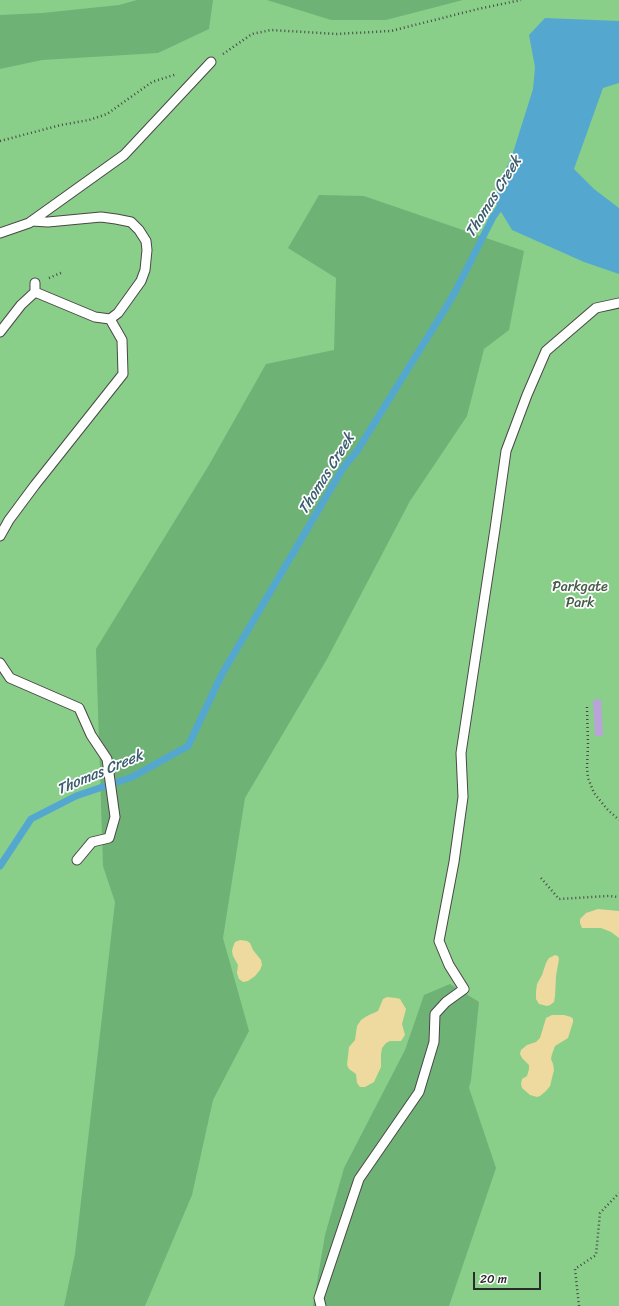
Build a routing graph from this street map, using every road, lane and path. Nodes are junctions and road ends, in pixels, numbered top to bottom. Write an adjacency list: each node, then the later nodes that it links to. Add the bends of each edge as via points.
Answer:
1 (521, 0): 2 (path, via 391,31 336,34 271,30 252,34)
2 (211, 62): 5 (lane, via 124,155)
3 (178, 74): 4 (path, via 152,82 107,114)
4 (0, 141)
5 (32, 221): 6 (lane); 8 (lane, via 101,217 131,222 139,230 146,240 145,270 141,281 118,313)
6 (0, 233)
7 (619, 303): 18 (lane, via 596,308 546,351 506,451 461,753 463,797 439,941 464,989 435,1014 434,1042 419,1092 359,1179 319,1298)
8 (110, 319): 9 (lane, via 95,317 35,288); 10 (lane, via 122,340 123,374 35,485)
9 (0, 332)
10 (0, 536)
11 (0, 663): 14 (lane, via 10,678 79,708 91,735 107,759 115,817 109,838 92,842)
12 (587, 708): 13 (path, via 588,778 594,793)
13 (619, 820)
14 (77, 860)
15 (541, 878): 16 (path, via 559,899)
16 (619, 897)
17 (619, 1193): 19 (path, via 600,1213 596,1255 575,1269)
18 (321, 1306)
19 (580, 1306)

